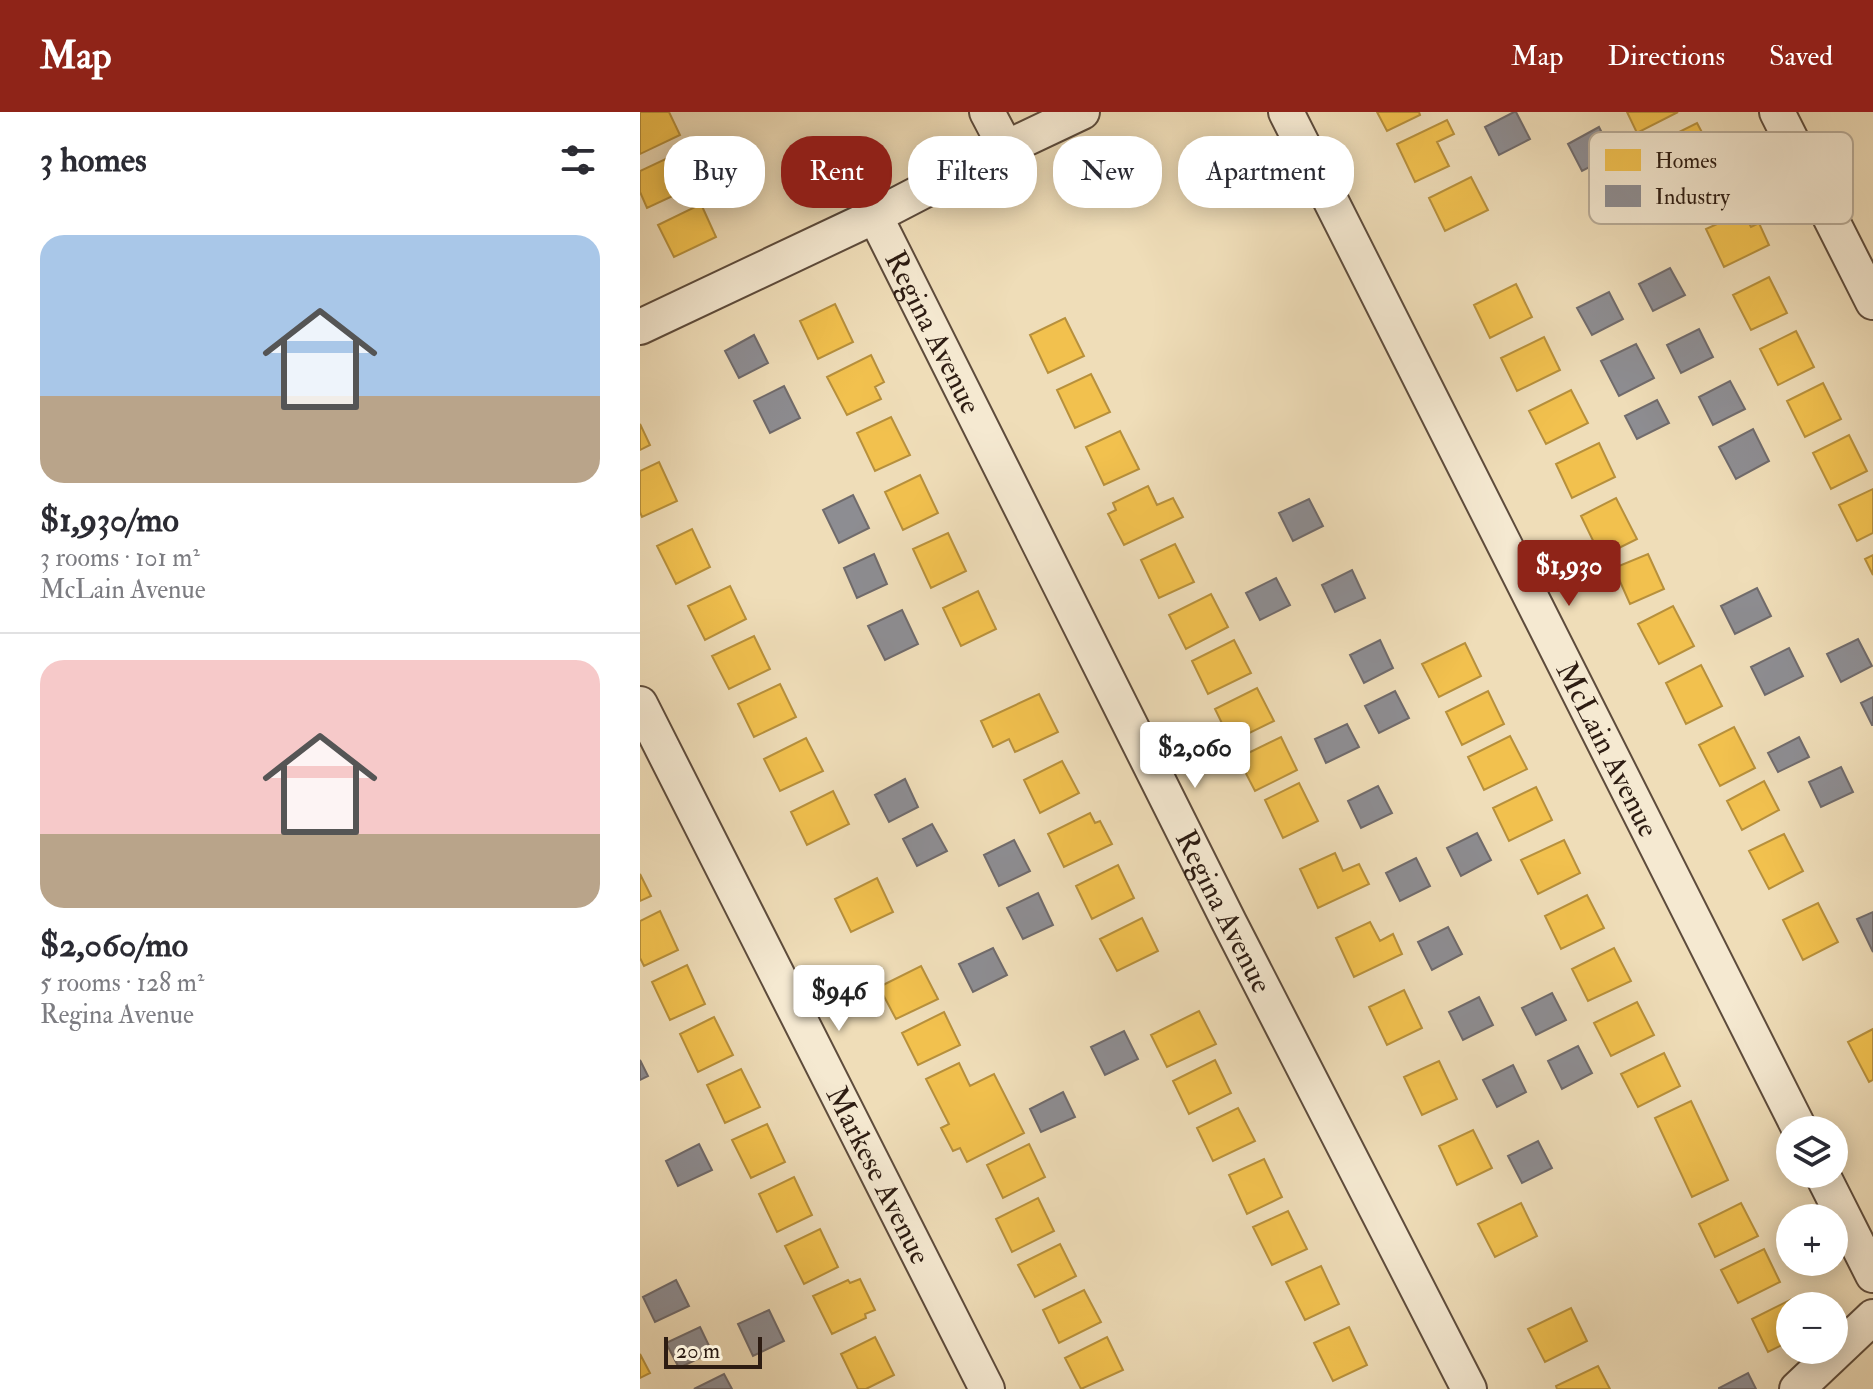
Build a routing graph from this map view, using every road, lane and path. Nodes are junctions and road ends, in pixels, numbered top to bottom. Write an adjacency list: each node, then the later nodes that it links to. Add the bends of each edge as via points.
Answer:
1 (987, 112): 6 (street)
2 (1082, 112): 7 (street)
3 (1286, 112): 14 (street, McLain Avenue)
4 (1777, 112): 5 (street)
5 (1787, 132)
6 (1000, 136)
7 (1031, 136)
8 (908, 199): 9 (street)
9 (875, 216): 12 (street); 19 (street, Regina Avenue)
10 (1834, 224): 11 (street)
11 (1873, 302)
12 (640, 327)
13 (640, 704): 18 (street, Markese Avenue)
14 (1793, 1116)
15 (1829, 1188): 16 (street)
16 (1873, 1275)
17 (1873, 1317): 20 (street)
18 (987, 1389)
19 (1469, 1389)
20 (1797, 1389)

